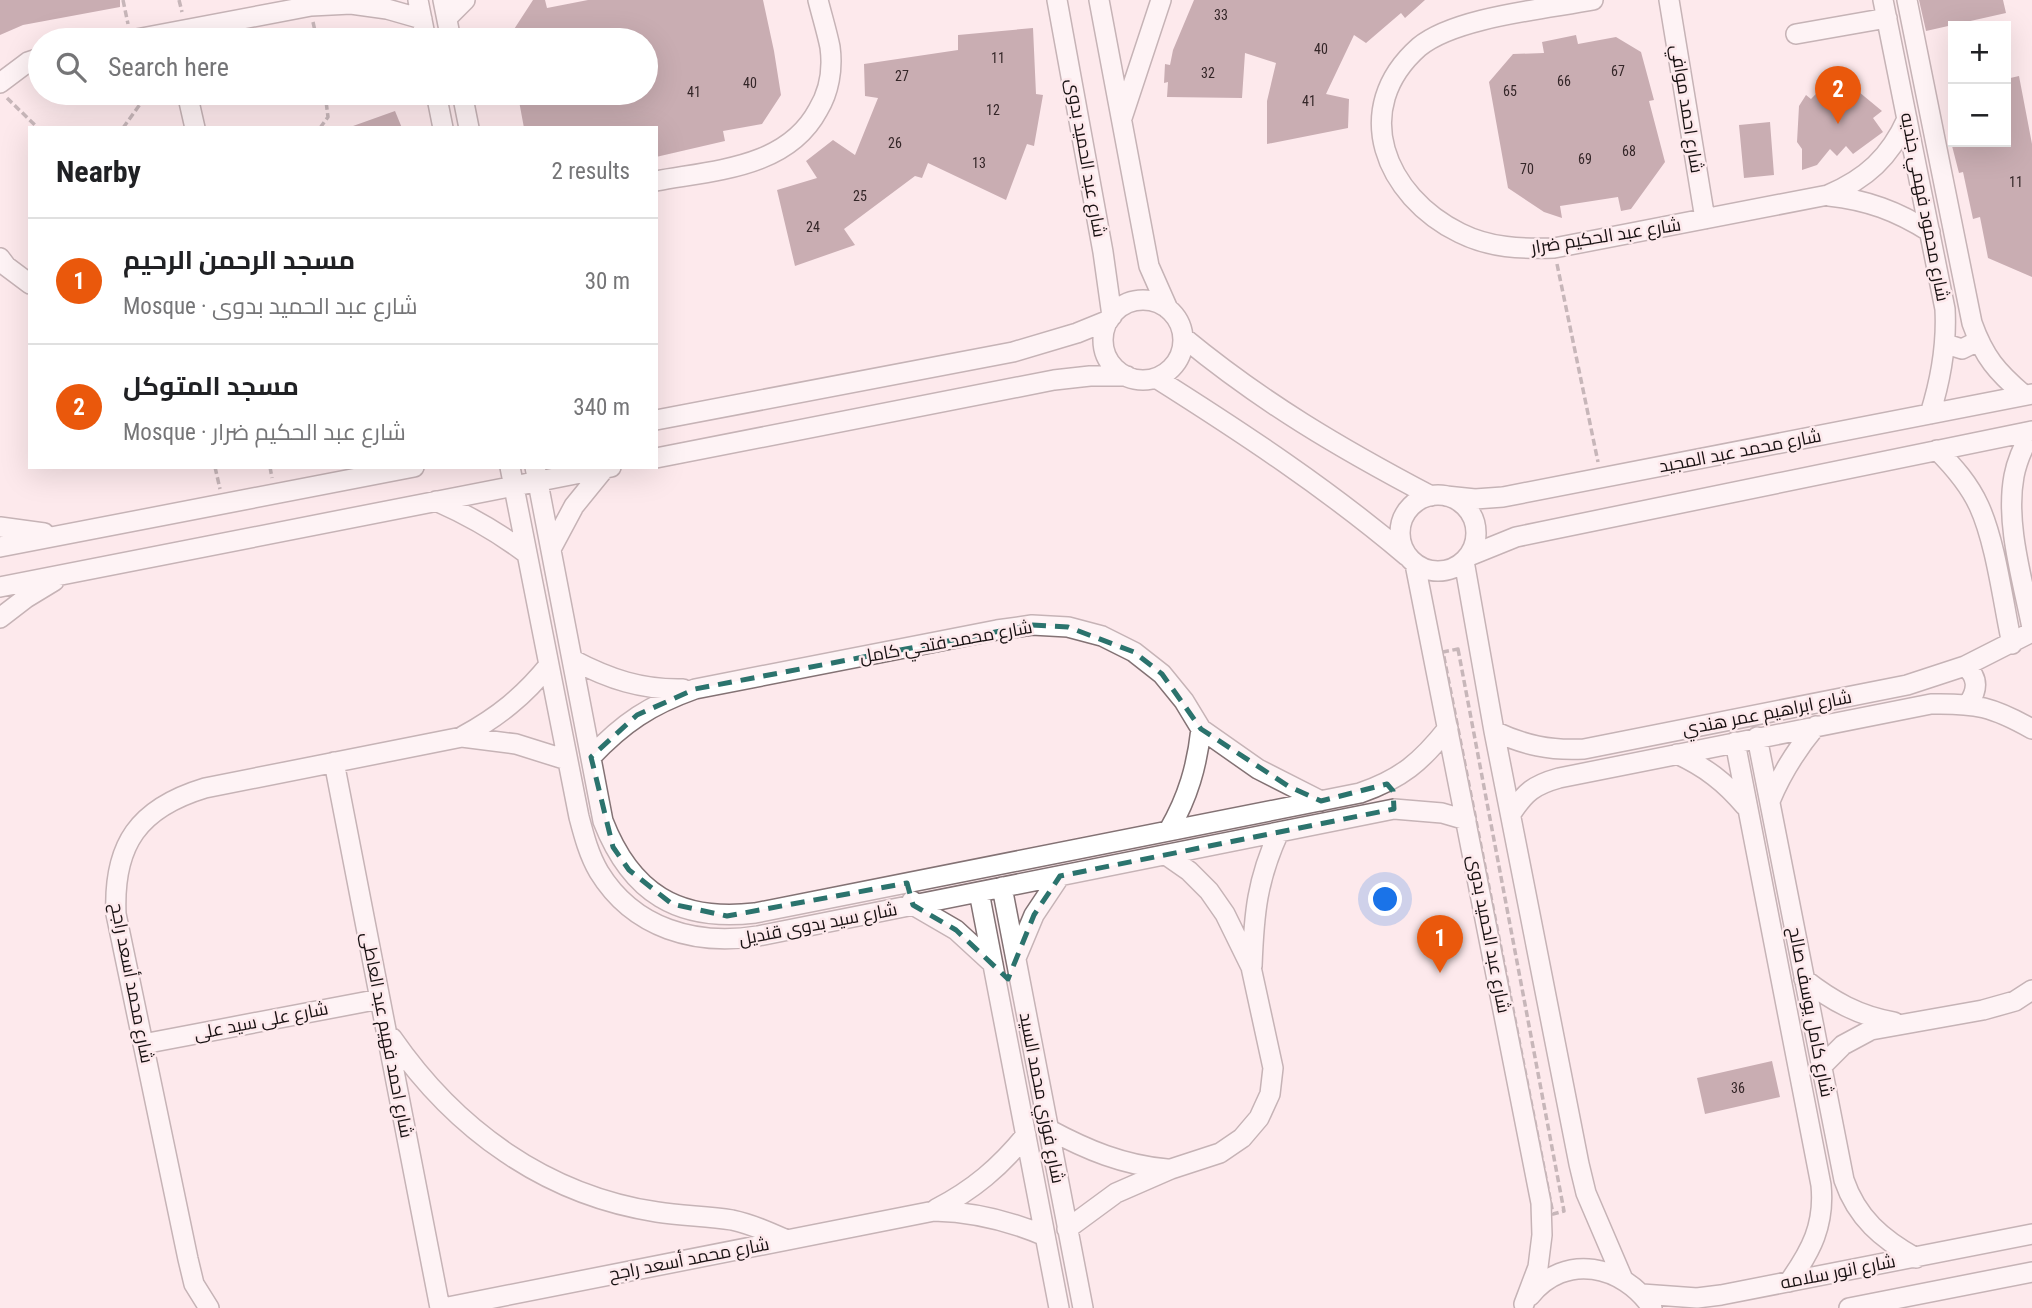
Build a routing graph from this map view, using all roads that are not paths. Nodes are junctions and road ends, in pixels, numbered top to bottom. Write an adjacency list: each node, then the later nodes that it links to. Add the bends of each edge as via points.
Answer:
1 (465, 0): 10 (street)
2 (818, 0): 27 (street, via 830,48 831,75 811,124 770,156)
3 (1057, 0): 34 (street, شارع عبد الحميد بدوى, via 1103,252)
4 (1099, 0): 23 (street)
5 (1161, 0): 23 (street)
6 (1593, 0): 29 (street, شارع عبد الحكيم ضرار, via 1479,21 1448,30 1420,46 1398,69 1383,97 1381,132 1390,165 1432,216 1490,244 1554,248)
7 (1669, 0): 29 (street, شارع احمد موافي)
8 (1908, 0): 36 (street, شارع محمود فهمي جنديه)
9 (316, 3): 12 (street); 13 (street)
10 (445, 9): 15 (street)
11 (1885, 9): 16 (street); 22 (street, شارع محمود فهمي جنديه)
12 (420, 10): 14 (street)
13 (212, 28)
14 (424, 28)
15 (449, 28)
16 (1796, 34)
17 (28, 62): 18 (street)
18 (0, 83)
19 (190, 105): 24 (street)
20 (438, 105): 25 (street)
21 (464, 105): 26 (street)
22 (1907, 119): 28 (street, شارع عبد الحكيم ضرار, via 1885,158 1849,187); 30 (street, شارع محمود فهمي جنديه)
23 (1120, 122): 33 (street, via 1149,266)
24 (195, 126)
25 (443, 126)
26 (469, 126)
27 (658, 181)
28 (1828, 195): 29 (street, شارع عبد الحكيم ضرار); 30 (street, شارع عبد الحكيم ضرار, via 1882,206)
29 (1705, 219)
30 (1930, 232): 37 (street, شارع محمود فهمي جنديه, via 1945,309)
31 (0, 258): 32 (street)
32 (28, 283)
33 (1168, 309): 34 (street, via 1157,303 1132,302); 35 (street)
34 (1110, 318): 38 (street, via 1104,330 1105,352 1117,371); 42 (street, via 1013,352)
35 (1183, 337): 39 (street, via 1177,362); 51 (street, via 1276,408 1326,439)
36 (1978, 341): 37 (street, via 1962,349); 40 (street, شارع محمود فهمي جنديه, via 1997,372)
37 (1946, 344): 41 (street, شارع محمود فهمي جنديه)
38 (1127, 376): 39 (street); 45 (street, via 1054,380)
39 (1156, 378): 59 (street, via 1309,478)
40 (2028, 395): 41 (street, شارع محمد عبد المجيد)
41 (1930, 414): 51 (street, شارع محمد عبد المجيد, via 1503,497)
42 (658, 420)
43 (2032, 431): 44 (street); 63 (street, via 2021,452 2011,499)
44 (1937, 450): 58 (street, via 1516,537); 64 (street, via 1979,507)
45 (658, 458)
46 (404, 469): 54 (street)
47 (596, 469): 49 (street)
48 (607, 469): 56 (street, via 574,506)
49 (537, 474): 50 (street); 56 (street, شارع سيد بدوى قنديل)
50 (512, 477): 52 (street); 57 (street, شارع سيد بدوى قنديل)
51 (1439, 496): 58 (street, via 1458,501 1474,520 1474,545); 59 (street, via 1419,500 1402,519 1401,544)
52 (436, 501): 57 (street, via 469,515); 60 (street)
53 (0, 527): 54 (street)
54 (62, 535): 55 (street)
55 (0, 547)
56 (551, 549): 65 (street, شارع سيد بدوى قنديل)
57 (527, 554): 66 (street, شارع سيد بدوى قنديل)
58 (1466, 558): 59 (street, via 1440,571 1427,570); 74 (street)
59 (1411, 560): 71 (street, شارع عبد الحميد بدوى)
60 (64, 575): 61 (street); 62 (street)
61 (0, 587)
62 (0, 618)
63 (2032, 630): 64 (street, شارع ابراهيم عمر هندي)
64 (2012, 644): 67 (street, شارع ابراهيم عمر هندي)
65 (573, 660): 68 (street, شارع محمد فتحي كامل, via 631,685); 79 (street, شارع سيد بدوى قنديل)
66 (549, 665): 75 (street, شارع محمد أسعد راجح, via 510,706); 80 (street, شارع سيد بدوى قنديل)
67 (1965, 666): 69 (street, via 1976,683); 74 (street, شارع ابراهيم عمر هندي, via 1908,685 1584,749 1537,747)
68 (695, 689): 72 (street, شارع محمد فتحي كامل, via 997,629 1068,627 1102,636 1134,652 1162,674); 79 (street, شارع محمد فتحي كامل, via 637,715)
69 (1969, 704): 70 (street, شارع ابراهيم عمر هندي, via 1931,704); 73 (street, شارع ابراهيم عمر هندي)
70 (1816, 726): 76 (street, شارع ابراهيم عمر هندي); 84 (street, via 1781,774)
71 (1448, 728): 82 (street, شارع سيد بدوى قنديل, via 1422,758); 88 (street, شارع عبد الحميد بدوى)
72 (1201, 729): 83 (street, شارع محمد فتحي كامل, via 1258,769); 89 (street, via 1192,782)
73 (2032, 729)
74 (1494, 731): 87 (street)
75 (462, 737): 80 (street, شارع محمد أسعد راجح, via 516,744); 81 (street, شارع محمد أسعد راجح)
76 (1757, 737): 77 (street, شارع ابراهيم عمر هندي); 84 (street, شارع كامل يوسف صالح)
77 (1735, 742): 78 (street, شارع ابراهيم عمر هندي); 86 (street, شارع كامل يوسف صالح)
78 (1677, 754): 86 (street, via 1704,767); 87 (street, شارع ابراهيم عمر هندي, via 1541,783 1523,795)
79 (591, 757): 93 (street, شارع سيد بدوى قنديل, via 603,821 613,847 649,890 673,904 727,916)
80 (568, 760): 96 (street, شارع سيد بدوى قنديل, via 582,828 599,872 634,911 656,925 706,940 732,940)
81 (334, 762): 102 (street, شارع احمد فهيم عبد العاطى); 105 (street, شارع محمد أسعد راجح, via 178,796 154,811 134,832 114,886)
82 (1387, 783): 83 (street, شارع سيد بدوى قنديل); 85 (street, via 1393,791)
83 (1321, 801): 89 (street, شارع سيد بدوى قنديل)
84 (1770, 802): 100 (street, شارع كامل يوسف صالح)
85 (1394, 809): 88 (street, شارع سيد بدوى قنديل, via 1442,813); 90 (street, شارع سيد بدوى قنديل)
86 (1747, 809): 111 (street, شارع كامل يوسف صالح)
87 (1511, 814): 119 (street, via 1586,1193)
88 (1466, 821): 123 (street, شارع عبد الحميد بدوى, via 1541,1203 1538,1267)
89 (1169, 830): 93 (street, شارع سيد بدوى قنديل)
90 (1279, 832): 91 (street, شارع سيد بدوى قنديل); 99 (street, via 1259,884)
91 (1166, 855): 92 (street, شارع سيد بدوى قنديل); 99 (street, via 1209,891 1226,914)
92 (1060, 876): 94 (street, شارع سيد بدوى قنديل); 97 (street, via 1034,915)
93 (907, 883): 96 (street)
94 (1002, 887): 95 (street, شارع سيد بدوى قنديل); 97 (street, شارع فوزي محمد السيد)
95 (979, 892): 96 (street, شارع سيد بدوى قنديل); 98 (street, شارع فوزي محمد السيد)
96 (913, 905): 98 (street, via 956,930)
97 (1016, 959): 107 (street, شارع فوزي محمد السيد)
98 (993, 964): 108 (street, شارع فوزي محمد السيد)
99 (1251, 967): 109 (street, via 1273,1068 1270,1094 1259,1118 1242,1138 1220,1153)
100 (1804, 979): 103 (street, via 1849,1009); 106 (street, شارع كامل يوسف صالح)
101 (2032, 990): 103 (street, via 2015,1001 1983,1010)
102 (380, 999): 104 (street, شارع احمد فهيم عبد العاطى); 105 (street, شارع على سيد على)
103 (1902, 1023): 106 (street, via 1871,1030 1843,1045)
104 (386, 1031): 116 (street, via 446,1105 482,1137 564,1185 656,1212 733,1220); 125 (street, شارع احمد فهيم عبد العاطى)
105 (143, 1044): 124 (street, شارع محمد أسعد راجح, via 194,1284)
106 (1821, 1067): 110 (street, شارع كامل يوسف صالح)
107 (1048, 1129): 109 (street, via 1108,1158 1139,1167); 113 (street, شارع فوزي محمد السيد)
108 (1026, 1135): 112 (street, شارع محمد أسعد راجح, via 985,1179); 115 (street, شارع فوزي محمد السيد)
109 (1171, 1169): 113 (street, via 1116,1193)
110 (1849, 1193): 111 (street, via 1841,1200); 117 (street, شارع كامل يوسف صالح, via 1872,1228)
111 (1822, 1199): 120 (street, شارع كامل يوسف صالح, via 1818,1229 1807,1257)
112 (934, 1211): 115 (street, شارع محمد أسعد راجح, via 991,1216); 116 (street, شارع محمد أسعد راجح)
113 (1068, 1229): 127 (street, شارع فوزي محمد السيد)
114 (2032, 1234): 117 (street, شارع انور سلامه)
115 (1045, 1236): 126 (street, شارع فوزي محمد السيد)
116 (787, 1240): 125 (street, شارع محمد أسعد راجح)
117 (1916, 1258): 120 (street, شارع انور سلامه)
118 (2032, 1272): 122 (street)
119 (1622, 1277): 121 (street); 123 (street, via 1586,1268 1567,1271 1535,1289)
120 (1789, 1282): 121 (street, شارع انور سلامه, via 1697,1298)
121 (1647, 1301)
122 (1918, 1301): 128 (street)
123 (1522, 1306)
124 (209, 1308)
125 (442, 1308)
126 (1059, 1308)
127 (1083, 1308)
128 (1849, 1308)

